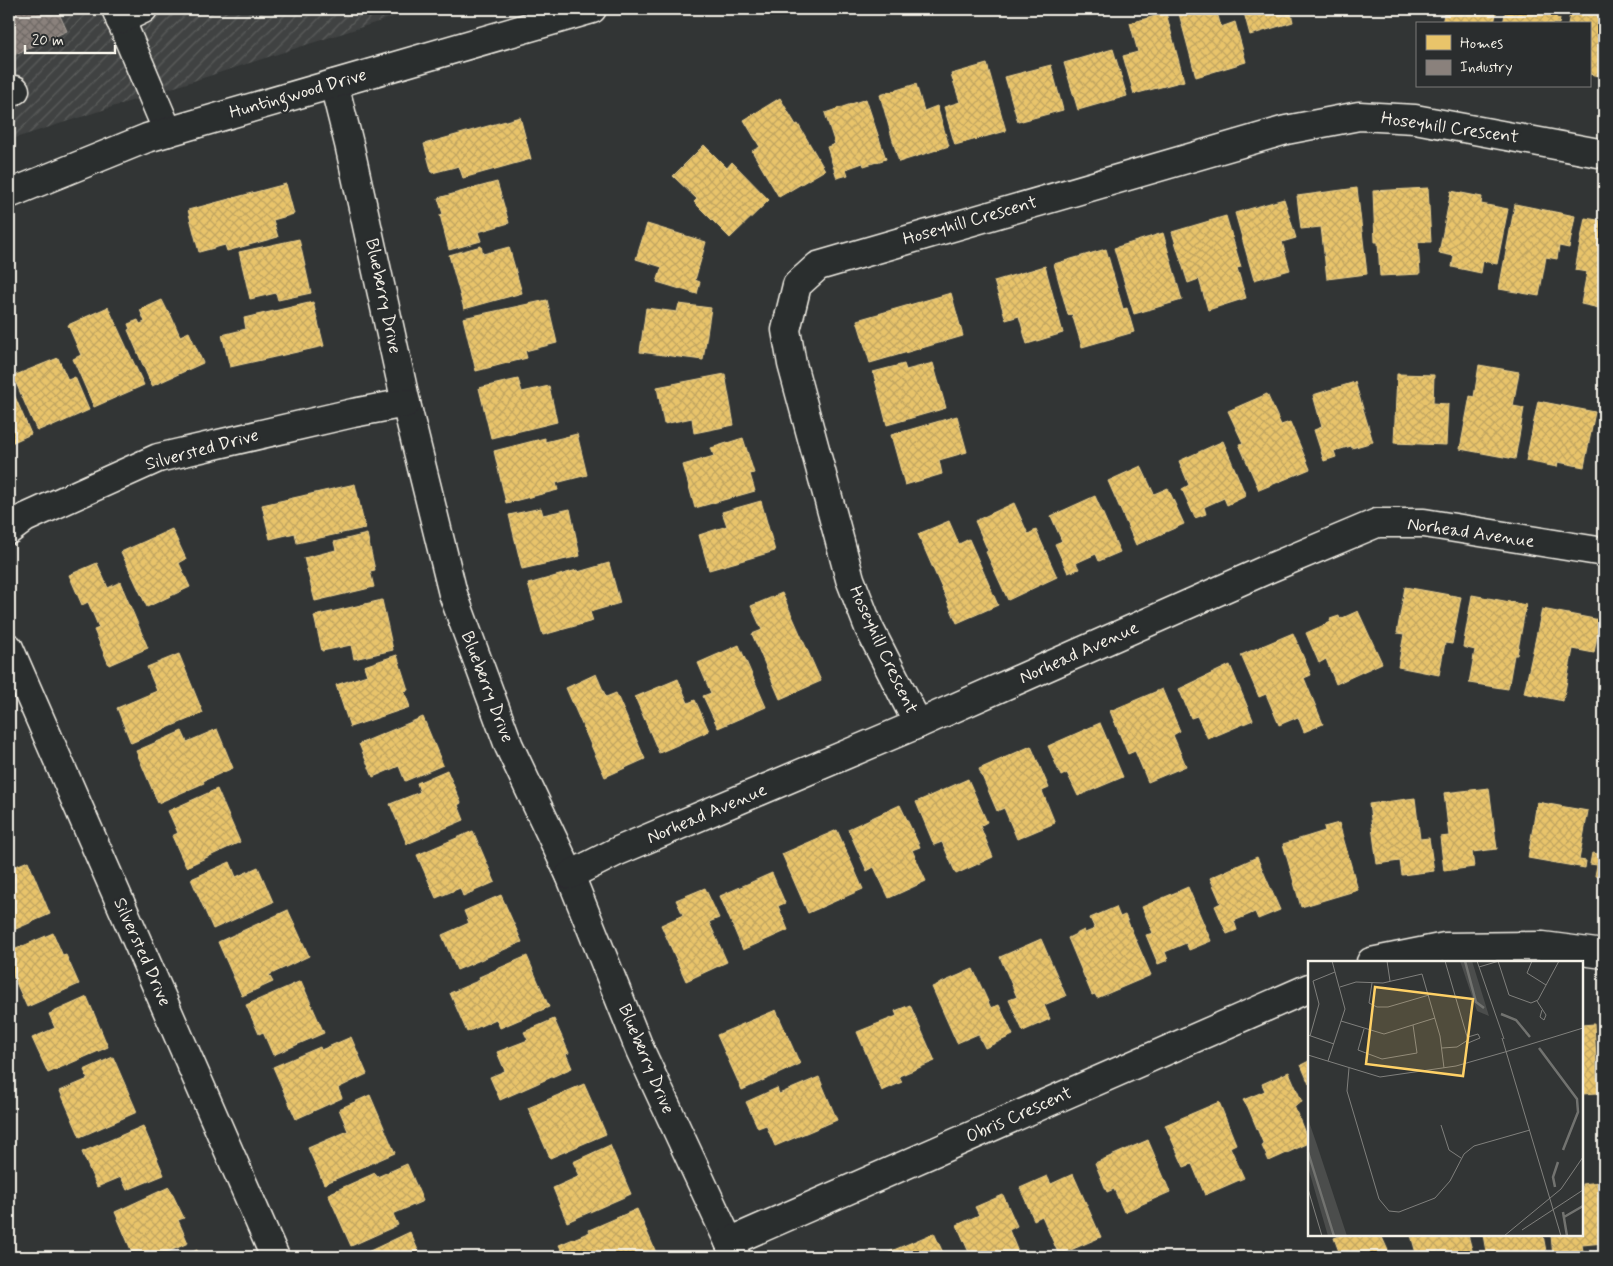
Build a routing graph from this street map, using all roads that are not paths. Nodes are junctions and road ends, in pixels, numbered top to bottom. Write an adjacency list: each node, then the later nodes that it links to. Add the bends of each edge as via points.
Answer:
1 (592, 9): 3 (street, Huntingwood Drive)
2 (126, 12): 4 (street)
3 (334, 84): 4 (street, Huntingwood Drive); 7 (street, Blueberry Drive)
4 (168, 132): 6 (street, Huntingwood Drive)
5 (1604, 154): 11 (street, Hoseyhill Crescent, via 1414,119 1359,116 1286,130 818,266 797,285 786,330 792,364 850,580 869,628)
6 (9, 194)
7 (406, 403): 8 (street, Silversted Drive, via 158,458 24,518); 12 (street, Blueberry Drive, via 453,594 509,746)
8 (9, 530)
9 (1604, 552): 11 (street, Norhead Avenue, via 1424,523 1376,523)
10 (9, 648): 17 (street, Silversted Drive)
11 (918, 724): 12 (street, Norhead Avenue)
12 (570, 875): 16 (street, Blueberry Drive, via 640,1050)
13 (1604, 954): 14 (street, via 1543,946 1445,947)
14 (1376, 961)
15 (1308, 988): 16 (street, Obris Crescent)
16 (733, 1250)
17 (275, 1257)

